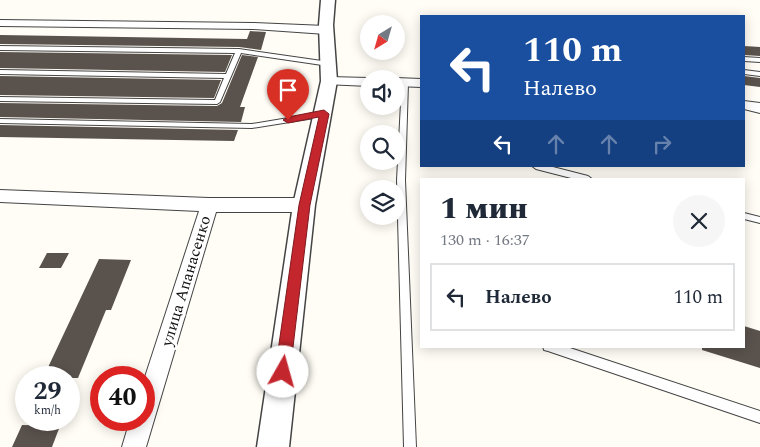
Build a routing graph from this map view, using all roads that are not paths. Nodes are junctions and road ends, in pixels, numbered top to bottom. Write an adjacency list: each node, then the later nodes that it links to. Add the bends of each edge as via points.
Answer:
1 (328, 0): 3 (street)
2 (0, 23): 3 (street)
3 (326, 27): 10 (street)
4 (0, 48): 5 (lane)
5 (239, 51): 10 (lane); 12 (lane)
6 (745, 59): 7 (lane)
7 (760, 60)
8 (0, 72): 12 (lane)
9 (745, 72): 11 (lane)
10 (329, 73): 13 (street); 19 (street)
11 (760, 74)
12 (229, 76): 16 (lane, via 218,102)
13 (360, 80)
14 (405, 82): 15 (street)
15 (420, 83)
16 (0, 99)
17 (745, 105): 18 (street)
18 (760, 108)
19 (324, 114): 21 (lane, via 252,126); 26 (street)
20 (401, 115): 35 (lane)
21 (0, 121)
22 (540, 167): 23 (lane)
23 (584, 178)
24 (0, 196): 25 (street)
25 (209, 205): 26 (street); 30 (street, улица Апанасенко)
26 (304, 205): 34 (street)
27 (745, 216): 28 (lane)
28 (760, 220)
29 (554, 348): 31 (lane)
30 (155, 379)
31 (760, 417)
32 (139, 431): 33 (street)
33 (134, 447)
34 (273, 447)
35 (410, 447)

